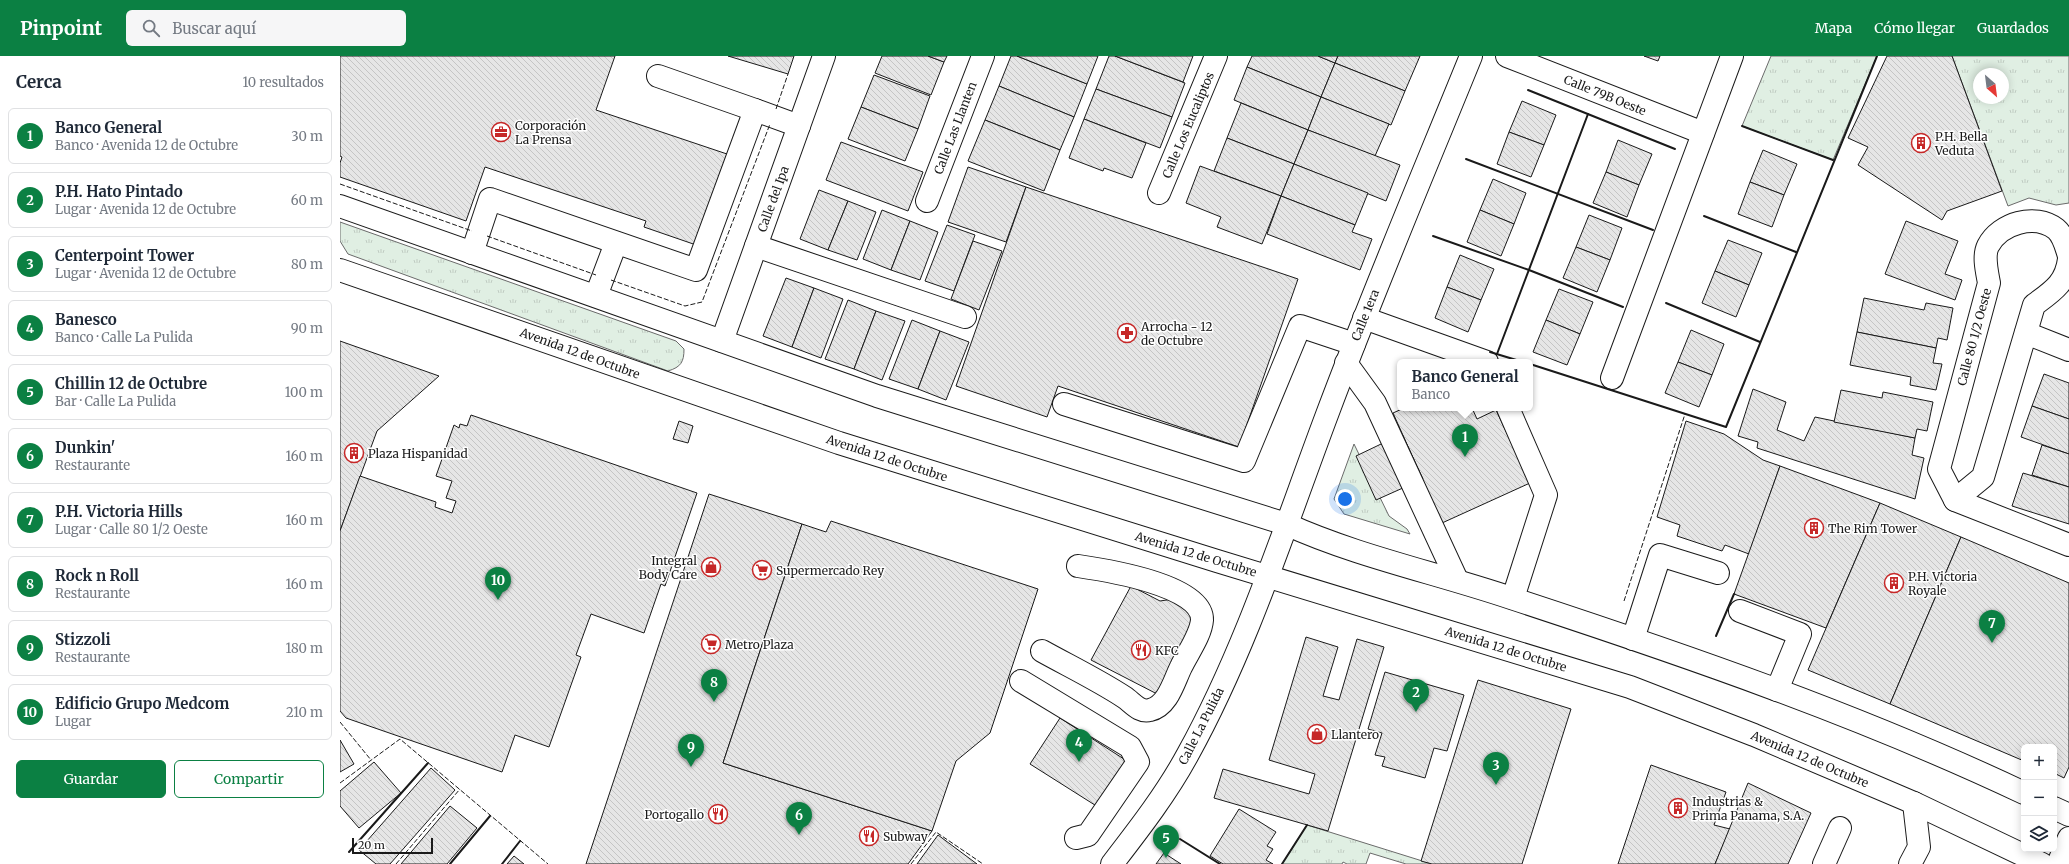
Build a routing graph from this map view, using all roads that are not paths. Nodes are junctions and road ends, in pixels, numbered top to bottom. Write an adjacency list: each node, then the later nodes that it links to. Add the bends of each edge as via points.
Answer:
1 (824, 56): 9 (main road, Calle del Ipa)
2 (983, 56): 12 (main road, Calle Las Llanten)
3 (1216, 56): 11 (main road, Calle Los Eucaliptos)
4 (1471, 56): 23 (main road, Calle 1era)
5 (1507, 56): 10 (main road, Calle 79B Oeste)
6 (1732, 56): 10 (main road)
7 (658, 76): 8 (main road)
8 (755, 110): 9 (main road); 15 (main road, via 696,270)
9 (799, 126): 16 (main road, Calle del Ipa)
10 (1703, 133): 29 (main road)
11 (1159, 193)
12 (927, 201)
13 (340, 206): 17 (main road)
14 (2062, 226): 18 (main road, Calle 80 1/2 Oeste); 32 (main road, Calle 80 1/2 Oeste, via 2028,221 2015,224 2002,231 1988,246 1986,263 1989,282 1938,469)
15 (616, 243): 17 (main road, via 490,199); 21 (main road)
16 (756, 246): 22 (main road); 25 (main road, Calle del Ipa)
17 (472, 253): 21 (main road)
18 (2069, 258): 20 (main road, Calle 80 1/2 Oeste)
19 (340, 270): 37 (main road, Avenida 12 de Octubre, via 838,443)
20 (2065, 284): 24 (main road, Calle 80 1/2 Oeste, via 2034,305)
21 (596, 296): 25 (main road)
22 (965, 317)
23 (1364, 318): 27 (main road, Calle 1era); 28 (main road)
24 (2026, 333): 26 (main road); 32 (main road, Calle 80 1/2 Oeste, via 1983,477)
25 (722, 341): 33 (main road, via 877,396)
26 (2069, 350)
27 (1350, 354): 30 (main road, via 1300,326 1244,462); 33 (main road, Calle 1era); 38 (main road)
28 (1479, 359)
29 (1612, 378)
30 (1064, 404)
31 (1509, 411): 39 (main road, via 1546,494)
32 (1955, 500): 34 (main road)
33 (1286, 524): 37 (main road, Calle 1era); 38 (main road, via 1319,539)
34 (2069, 546)
35 (1078, 566): 42 (main road, via 1127,574 1176,591 1199,607 1202,620 1198,633 1164,702 1150,710 1138,708 1124,697)
36 (1718, 573): 41 (main road, via 1660,555)
37 (1266, 576): 46 (main road, Avenida 12 de Octubre, via 1630,687 1754,735); 52 (main road, Calle La Pulida, via 1249,624 1188,755 1140,828)
38 (1457, 580): 39 (main road)
39 (1512, 598): 41 (main road)
40 (1740, 611): 44 (main road, via 1800,634)
41 (1633, 639): 44 (main road)
42 (1042, 651)
43 (1021, 681): 50 (main road, via 1130,747 1138,762 1088,835)
44 (1777, 690): 45 (main road, via 1960,763)
45 (2021, 792)
46 (1914, 803): 54 (main road, via 1920,847); 55 (main road, Avenida 12 de Octubre)
47 (2057, 809): 48 (main road)
48 (2069, 815)
49 (1840, 828): 53 (main road)
50 (1076, 838)
51 (2069, 838): 56 (main road)
52 (1112, 864)
53 (1824, 864)
54 (1910, 864)
55 (2042, 864)
56 (2058, 864)

